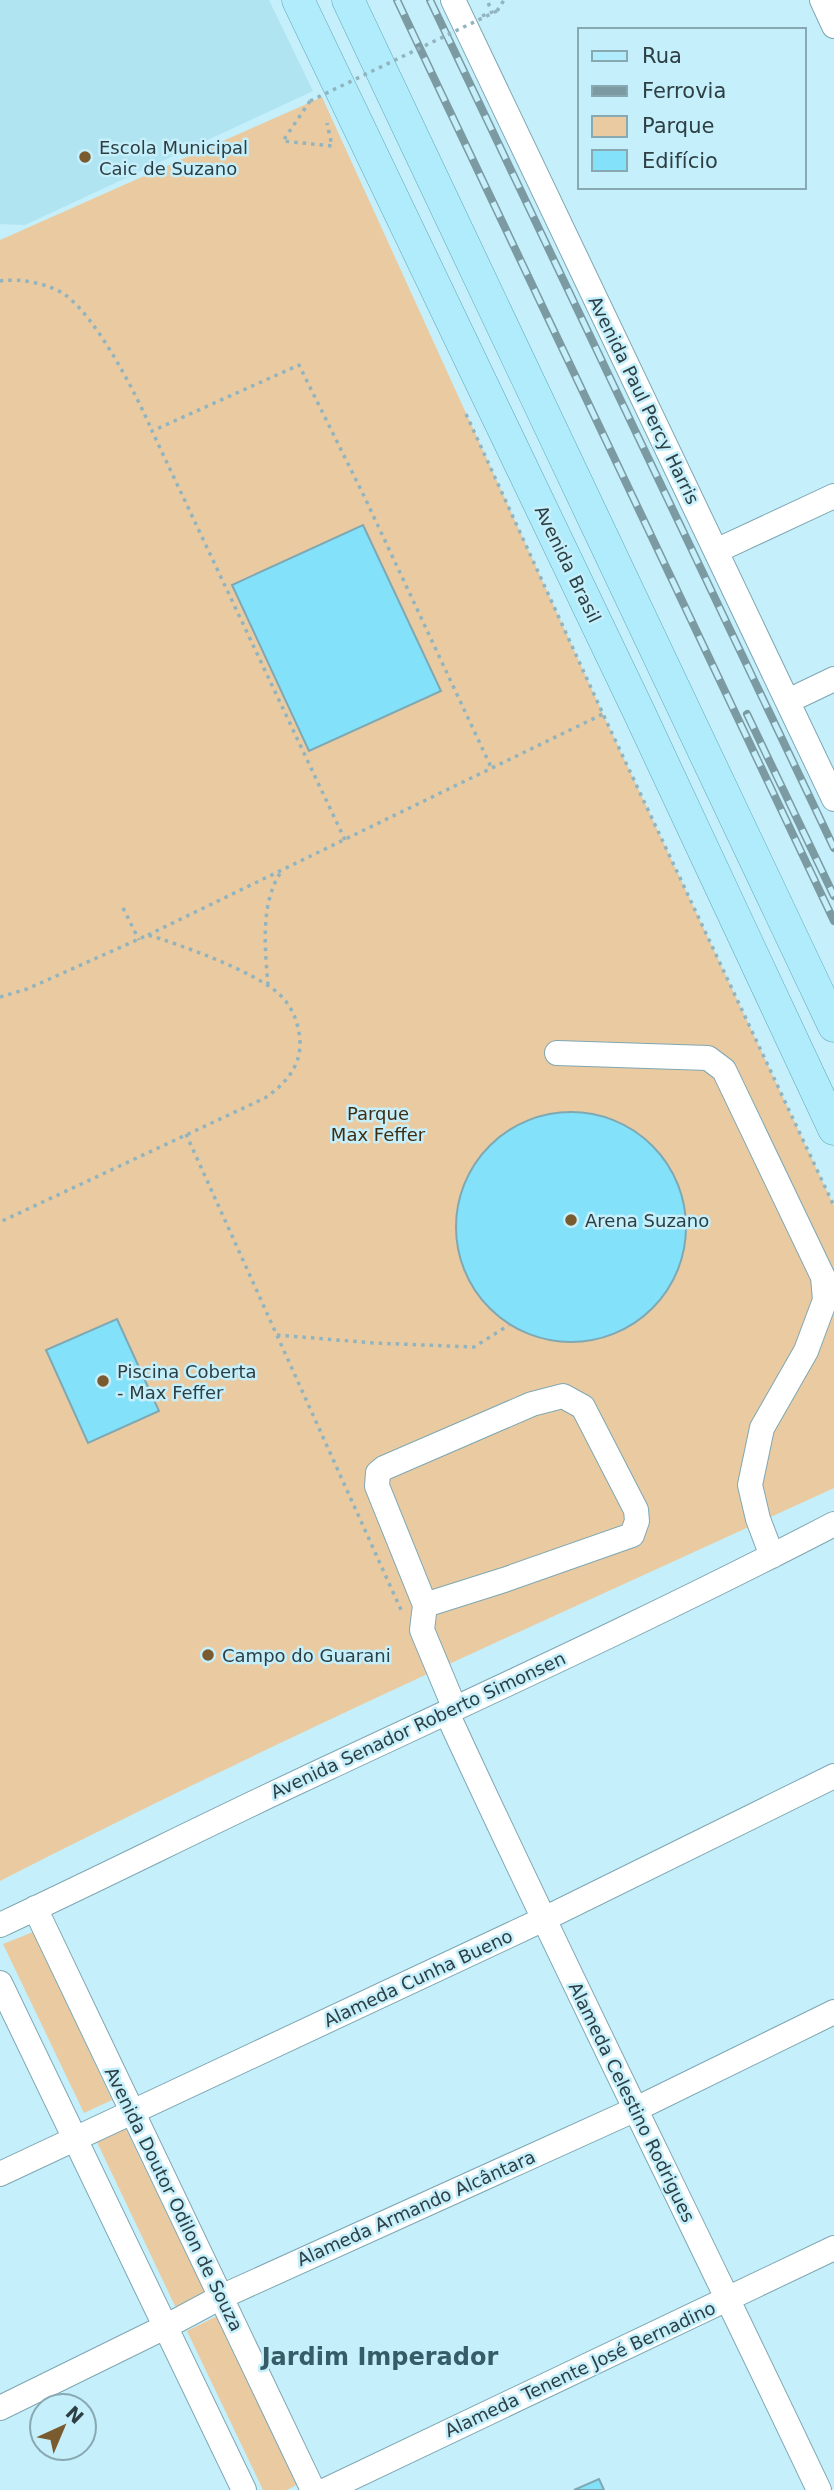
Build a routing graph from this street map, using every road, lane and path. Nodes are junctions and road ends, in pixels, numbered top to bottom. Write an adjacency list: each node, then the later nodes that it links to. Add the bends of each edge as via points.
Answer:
1 (298, 0): 11 (main road, Avenida Brasil)
2 (348, 0): 10 (main road)
3 (453, 0): 16 (street, Avenida Paul Percy Harris)
4 (486, 0): 7 (path)
5 (504, 0): 9 (path, bridge, via 497,11 310,101 283,141 332,146)
6 (822, 0): 8 (street)
7 (492, 12)
8 (834, 26)
9 (327, 121)
10 (432, 180): 11 (main road, via 420,200); 22 (main road)
11 (401, 213): 23 (main road, Avenida Brasil)
12 (0, 281): 14 (path, via 40,284 64,294 87,316 136,394)
13 (465, 411): 19 (path)
14 (152, 431): 20 (path, via 299,365); 24 (path)
15 (834, 496): 16 (street)
16 (716, 551): 18 (street, Avenida Paul Percy Harris)
17 (834, 680): 18 (street)
18 (788, 701): 21 (street, Avenida Paul Percy Harris)
19 (603, 714): 20 (path); 37 (path)
20 (491, 767): 24 (path)
21 (834, 799)
22 (737, 824): 23 (main road, via 732,841 719,850 711,849); 26 (main road)
23 (694, 833): 27 (main road, Avenida Brasil)
24 (345, 840): 25 (path)
25 (282, 870): 29 (path); 31 (path, via 267,908)
26 (761, 874): 27 (main road, via 745,862 730,862); 33 (main road)
27 (719, 887): 35 (main road, Avenida Brasil)
28 (124, 908): 30 (path)
29 (148, 935): 30 (path); 31 (path)
30 (139, 940): 32 (path)
31 (268, 985): 36 (path, via 289,1006 298,1028 299,1052 289,1076 265,1098)
32 (0, 997)
33 (834, 1026)
34 (557, 1053): 42 (street, via 708,1058 724,1070 823,1277 825,1300 806,1351 762,1428 750,1485)
35 (834, 1129)
36 (186, 1134): 38 (path); 40 (path)
37 (834, 1206)
38 (0, 1222)
39 (509, 1325): 40 (path, via 474,1347)
40 (277, 1335): 43 (path)
41 (834, 1524): 42 (street, Avenida Senador Roberto Simonsen)
42 (772, 1556): 44 (street, Avenida Senador Roberto Simonsen)
43 (413, 1608): 43 (street, via 632,1535 638,1521 636,1510 583,1407 562,1396 532,1404 378,1473 377,1486); 44 (street, Alameda Celestino Rodrigues)
44 (451, 1711): 46 (street, Avenida Senador Roberto Simonsen); 47 (street, Alameda Celestino Rodrigues)
45 (834, 1776): 47 (street, Alameda Cunha Bueno)
46 (35, 1908): 48 (street, Avenida Senador Roberto Simonsen); 52 (street, Avenida Doutor Odilon de Souza)
47 (544, 1919): 51 (street, Alameda Celestino Rodrigues); 52 (street, Alameda Cunha Bueno)
48 (0, 1925)
49 (0, 1983): 53 (street)
50 (834, 2012): 51 (street, Alameda Armando Alcântara)
51 (634, 2110): 56 (street, Alameda Armando Alcântara); 57 (street, Alameda Celestino Rodrigues)
52 (132, 2111): 53 (street, Alameda Cunha Bueno); 56 (street, Avenida Doutor Odilon de Souza)
53 (76, 2137): 54 (street, Alameda Cunha Bueno); 58 (street)
54 (0, 2174)
55 (834, 2248): 57 (street, Alameda Tenente José Bernadino)
56 (221, 2297): 58 (street, Alameda Armando Alcântara); 62 (street, Avenida Doutor Odilon de Souza)
57 (728, 2299): 63 (street, Alameda Tenente José Bernadino); 64 (street, Alameda Celestino Rodrigues)
58 (165, 2328): 59 (street, Alameda Armando Alcântara); 61 (street)
59 (0, 2408)
60 (834, 2482): 64 (street)
61 (244, 2490)
62 (313, 2490)
63 (326, 2490)
64 (818, 2490)

